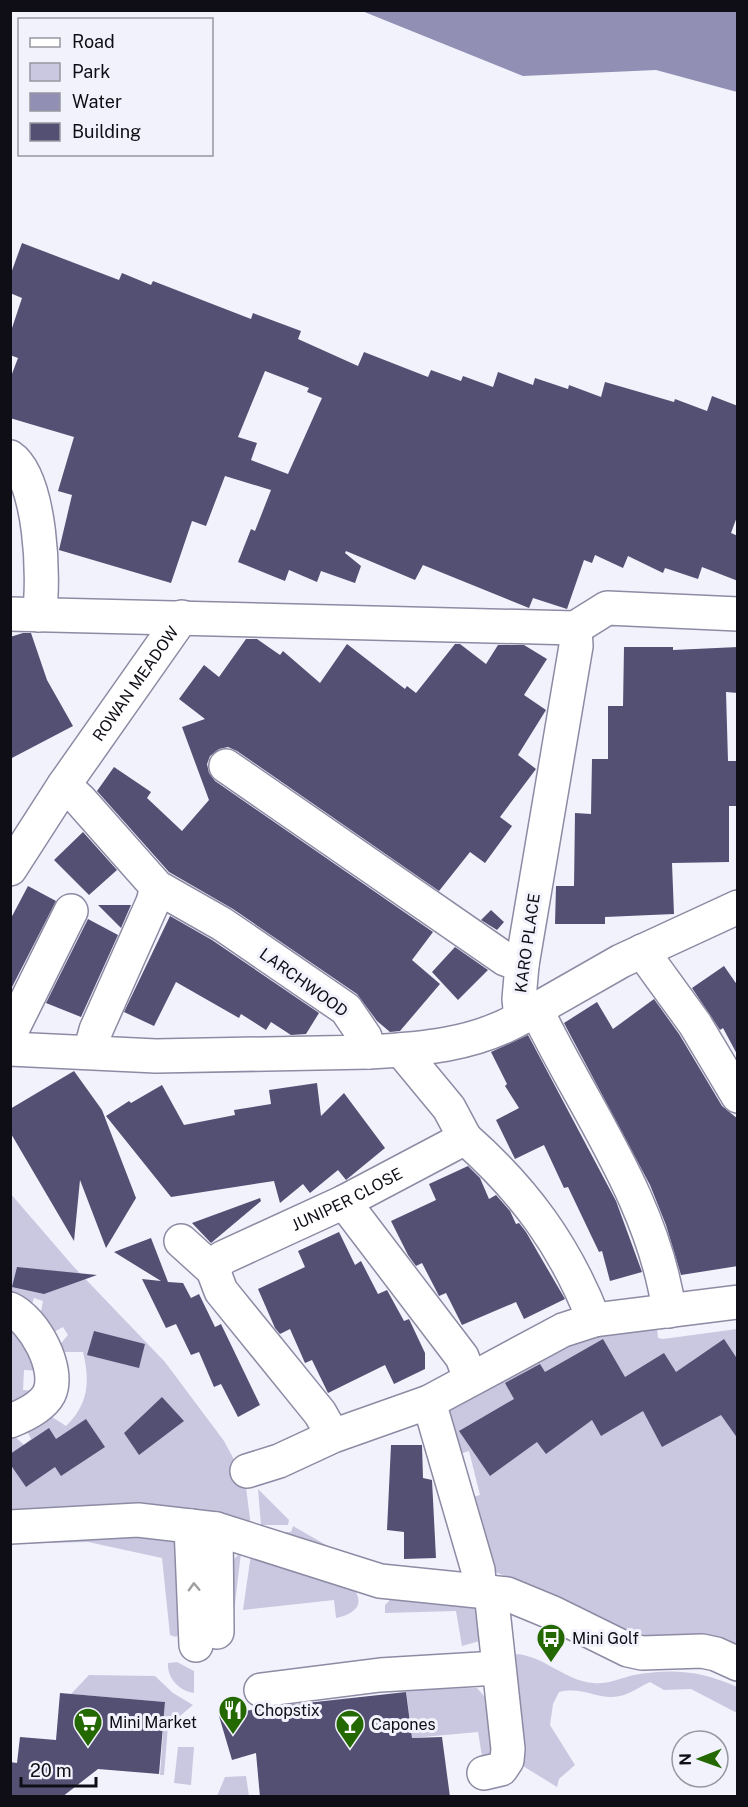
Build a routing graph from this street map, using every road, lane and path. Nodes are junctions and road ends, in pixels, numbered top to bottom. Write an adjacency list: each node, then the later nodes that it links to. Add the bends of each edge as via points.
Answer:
1 (10, 457): 2 (lane, ROWAN MEADOW, via 26,474 34,497 42,596)
2 (25, 614): 4 (lane, ROWAN MEADOW)
3 (738, 614): 5 (lane, via 607,608)
4 (182, 617): 5 (lane); 7 (lane, ROWAN MEADOW)
5 (575, 628): 13 (lane, KARO PLACE, via 576,646)
6 (226, 766): 13 (lane, via 505,959)
7 (63, 785): 8 (lane, ROWAN MEADOW); 9 (lane, LARCHWOOD)
8 (10, 869)
9 (157, 886): 18 (lane); 19 (lane, LARCHWOOD, via 222,924 346,1009 365,1037)
10 (738, 908): 12 (lane, KARO PLACE)
11 (71, 911): 15 (lane)
12 (642, 951): 14 (lane, KARO PLACE); 20 (lane, via 694,1024)
13 (522, 965): 14 (lane, KARO PLACE, via 519,999)
14 (528, 1013): 17 (lane, via 500,1030 460,1043); 27 (lane, via 648,1223)
15 (10, 1034)
16 (10, 1049): 18 (lane)
17 (401, 1050): 19 (lane); 21 (lane, via 449,1108)
18 (90, 1052): 19 (lane, via 156,1056)
19 (369, 1052)
20 (738, 1096)
21 (465, 1138): 22 (lane, JUNIPER CLOSE); 28 (lane, via 537,1213 580,1286)
22 (344, 1202): 24 (lane, JUNIPER CLOSE, via 222,1258); 29 (lane, via 462,1357)
23 (181, 1241): 24 (lane)
24 (213, 1270): 32 (lane, via 221,1291 320,1413)
25 (738, 1302): 27 (lane)
26 (10, 1309): 31 (lane, via 34,1332 48,1355 53,1378 48,1395 37,1407)
27 (669, 1311): 28 (lane)
28 (594, 1320): 29 (lane, via 563,1330)
29 (470, 1378): 30 (lane)
30 (429, 1402): 32 (lane); 36 (lane)
31 (10, 1421)
32 (333, 1436): 33 (lane)
33 (247, 1471)
34 (10, 1527): 35 (lane, via 138,1520)
35 (204, 1527): 36 (lane, via 380,1581); 37 (lane)
36 (485, 1592): 38 (lane, via 507,1594 628,1650 702,1651); 39 (lane)
37 (206, 1644)
38 (738, 1664)
39 (497, 1668): 40 (lane); 41 (lane, via 507,1760 501,1769)
40 (261, 1690)
41 (484, 1773)

